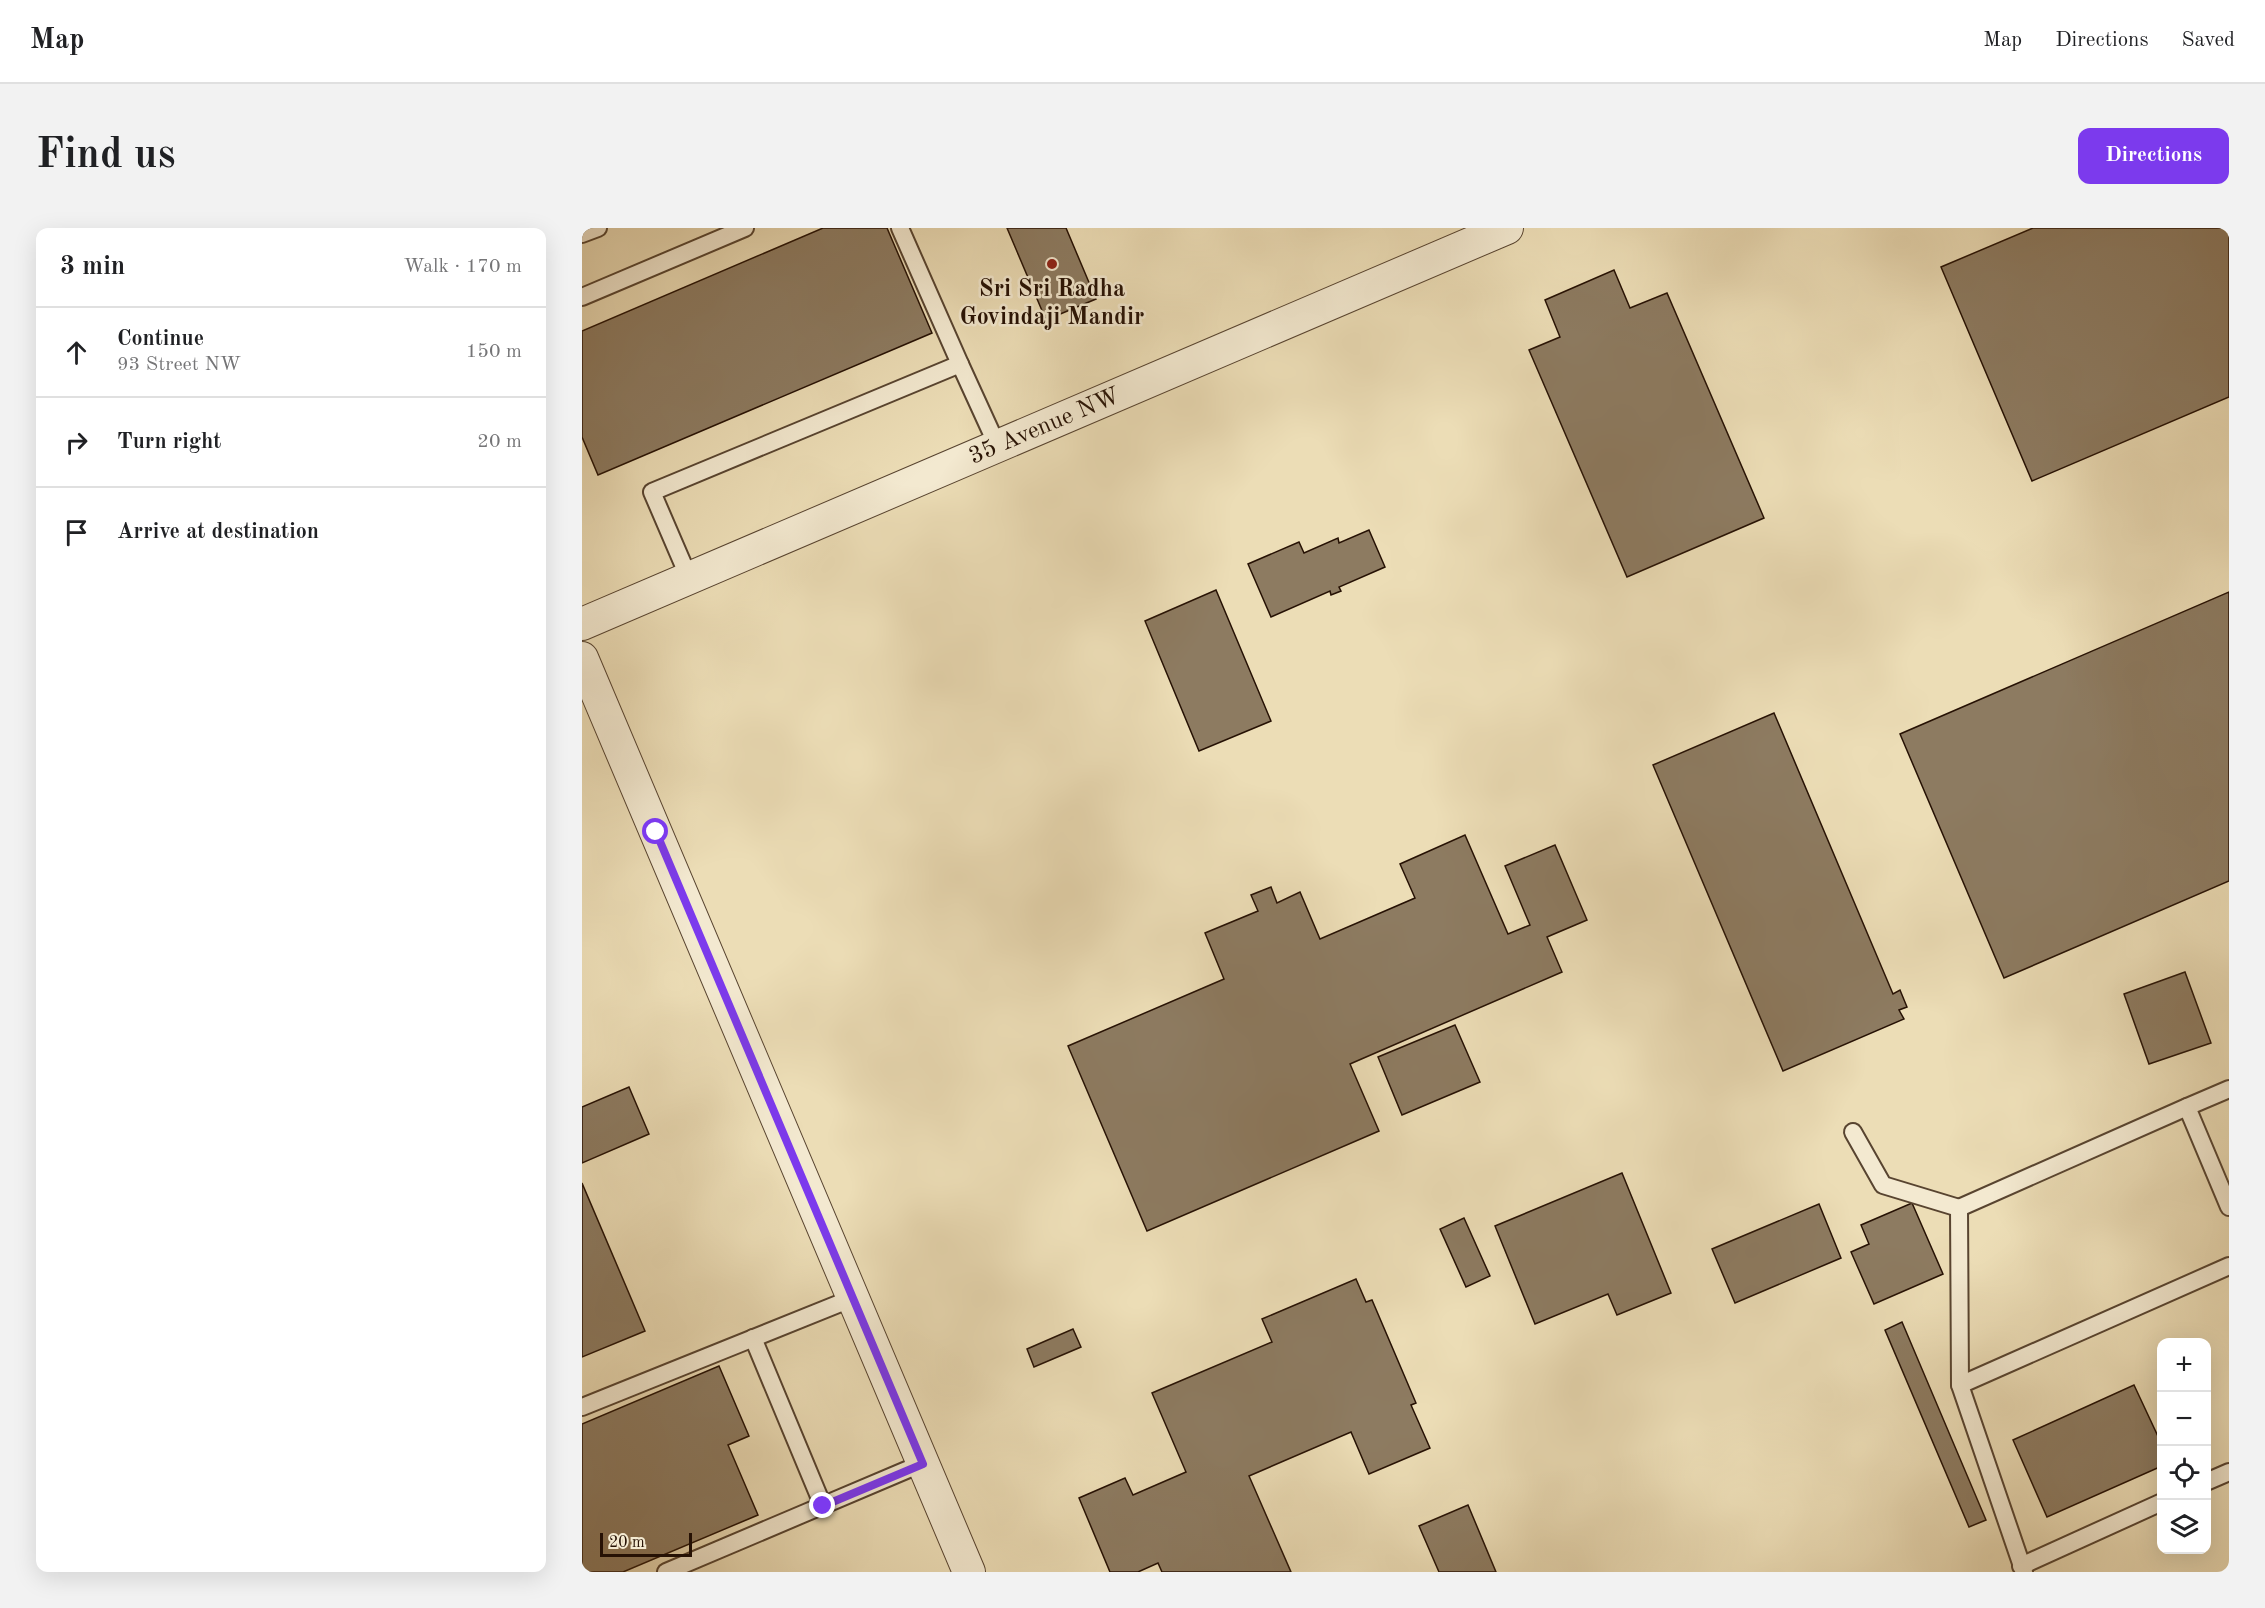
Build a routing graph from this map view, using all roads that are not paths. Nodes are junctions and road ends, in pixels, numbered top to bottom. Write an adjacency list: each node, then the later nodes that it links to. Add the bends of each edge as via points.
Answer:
1 (598, 228): 5 (lane)
2 (745, 228): 6 (lane)
3 (900, 228): 7 (lane)
4 (1507, 228): 8 (street, 35 Avenue NW)
5 (582, 234)
6 (582, 297)
7 (960, 364): 8 (lane); 9 (lane, via 652,492)
8 (997, 445): 9 (street, 35 Avenue NW)
9 (689, 578): 10 (street, 35 Avenue NW)
10 (582, 624)
11 (582, 658): 18 (street)
12 (2229, 1089): 13 (lane)
13 (2187, 1107): 15 (lane); 16 (lane)
14 (1853, 1132): 16 (lane, via 1884,1185)
15 (2229, 1207)
16 (1959, 1208): 20 (lane)
17 (2229, 1266): 20 (lane)
18 (853, 1298): 19 (lane); 22 (street)
19 (753, 1338): 21 (lane); 26 (lane)
20 (1960, 1385): 27 (lane)
21 (582, 1407)
22 (923, 1464): 26 (lane); 29 (street)
23 (2229, 1472): 24 (lane)
24 (2211, 1480)
25 (2157, 1504): 27 (lane)
26 (823, 1506): 28 (lane)
27 (2023, 1569)
28 (666, 1572)
29 (969, 1572)

